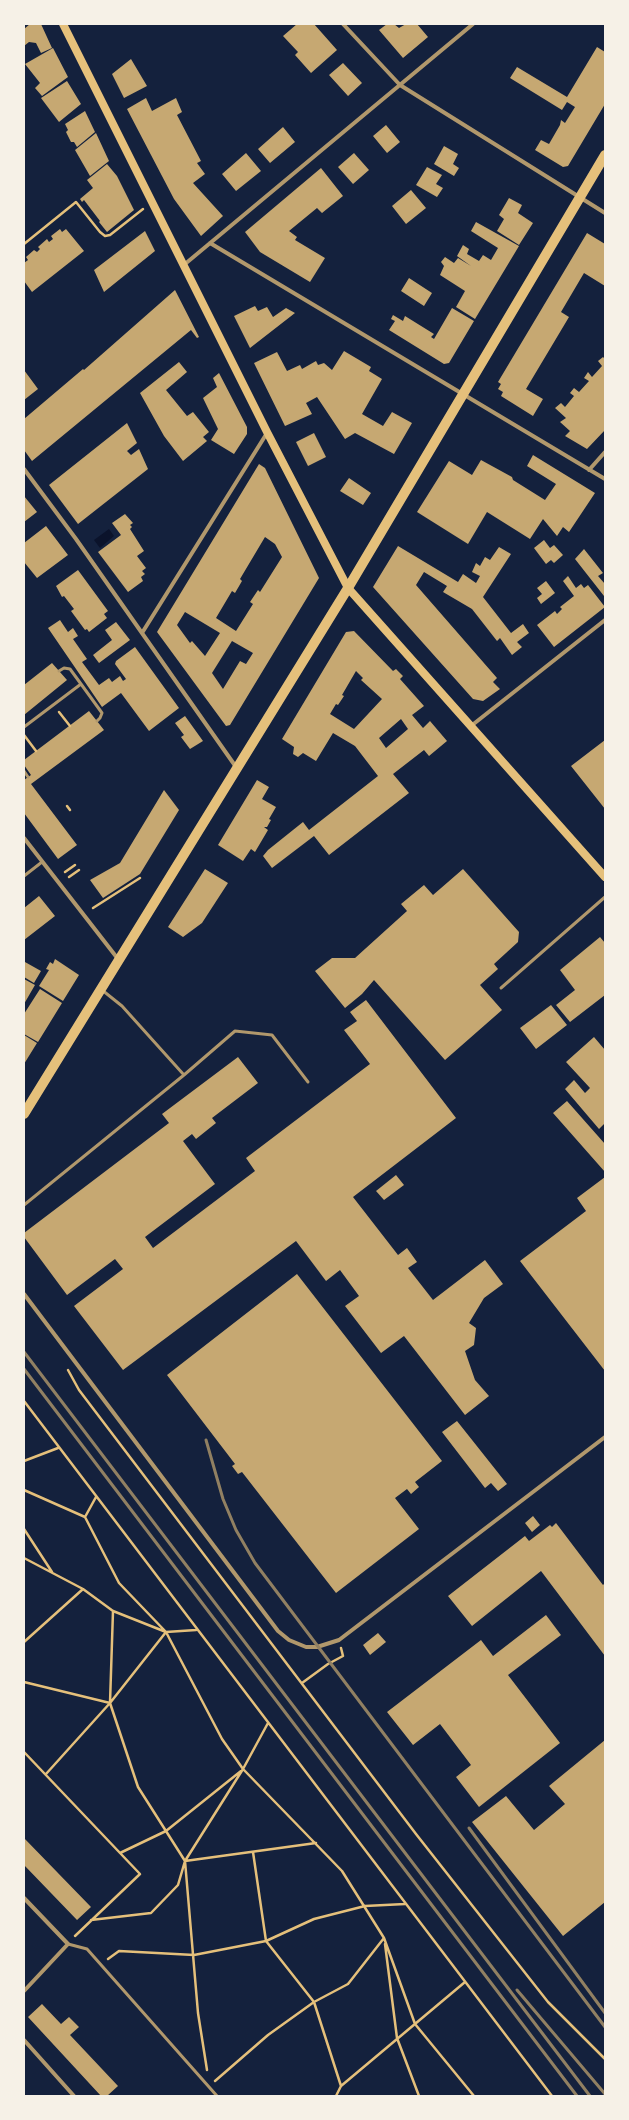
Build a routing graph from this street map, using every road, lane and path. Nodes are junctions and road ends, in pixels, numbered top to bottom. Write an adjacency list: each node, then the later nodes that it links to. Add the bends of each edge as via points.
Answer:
1 (63, 24): 7 (main road)
2 (343, 24): 4 (street)
3 (473, 24): 4 (street)
4 (400, 85): 6 (street); 9 (street)
5 (605, 155): 6 (main road)
6 (579, 198): 8 (street); 12 (main road)
7 (153, 201): 10 (path, via 110,235 105,236 76,202); 11 (main road)
8 (605, 213)
9 (210, 243): 11 (street); 12 (street)
10 (24, 244)
11 (184, 264): 13 (main road)
12 (462, 394): 16 (street); 18 (main road)
13 (267, 432): 18 (main road); 20 (street)
14 (605, 452): 16 (street)
15 (24, 469): 20 (street)
16 (589, 470): 17 (street)
17 (605, 479)
18 (348, 588): 24 (main road); 28 (main road)
19 (605, 620): 24 (street)
20 (142, 633): 28 (street)
21 (59, 671): 22 (lane, via 64,668 70,669)
22 (81, 684): 23 (lane, via 102,713); 25 (lane)
23 (97, 721)
24 (471, 726): 40 (main road)
25 (24, 727)
26 (24, 735): 27 (path)
27 (36, 751)
28 (237, 767): 44 (main road)
29 (24, 771): 30 (lane)
30 (28, 777)
31 (66, 806): 32 (path)
32 (70, 810)
33 (24, 838): 34 (street)
34 (42, 862): 38 (lane); 44 (street)
35 (75, 865): 37 (path)
36 (79, 870): 39 (path)
37 (65, 872)
38 (24, 876)
39 (69, 877)
40 (605, 877)
41 (140, 878): 43 (path)
42 (605, 897): 46 (lane)
43 (93, 908)
44 (119, 959): 45 (main road)
45 (100, 988): 47 (lane, via 122,1006); 49 (main road)
46 (501, 988)
47 (184, 1075): 48 (lane, via 235,1031 272,1035); 50 (lane)
48 (308, 1082)
49 (24, 1114)
50 (24, 1205)
51 (24, 1294): 67 (street, via 278,1631 289,1640 306,1647 317,1647)
52 (64, 1364): 70 (path, via 79,1390)
53 (24, 1401): 55 (path)
54 (605, 1437): 67 (street)
55 (58, 1448): 56 (path); 58 (path)
56 (24, 1461)
57 (24, 1490): 59 (path)
58 (96, 1497): 59 (path); 65 (path)
59 (85, 1517): 66 (path, via 119,1583)
60 (24, 1529): 62 (path)
61 (24, 1558): 62 (path)
62 (52, 1573): 63 (path)
63 (83, 1589): 64 (path); 68 (path)
64 (113, 1611): 66 (path); 71 (path)
65 (197, 1630): 66 (path); 72 (path)
66 (166, 1632): 71 (path); 74 (path, via 222,1739)
67 (339, 1640): 70 (path, via 343,1656)
68 (24, 1642)
69 (24, 1682): 71 (path)
70 (302, 1683): 96 (path, via 548,2002)
71 (110, 1703): 75 (path); 76 (path, via 138,1787)
72 (268, 1723): 74 (path); 82 (path)
73 (24, 1752): 75 (path)
74 (243, 1769): 76 (path); 77 (path); 80 (path)
75 (46, 1774): 79 (path)
76 (166, 1831): 79 (path); 80 (path)
77 (316, 1843): 78 (path); 83 (path, via 342,1872)
78 (253, 1852): 80 (path); 86 (path)
79 (120, 1853): 84 (path, via 140,1874)
80 (185, 1861): 84 (path, via 178,1885 151,1913); 88 (path)
81 (24, 1898): 87 (street)
82 (405, 1904): 83 (path); 90 (path)
83 (365, 1906): 85 (path); 86 (path, via 314,1919)
84 (91, 1920): 87 (path)
85 (384, 1938): 92 (path, via 348,1984); 93 (path); 94 (path)
86 (266, 1941): 88 (path); 92 (path)
87 (68, 1944): 89 (lane, via 87,1949); 91 (street)
88 (194, 1955): 89 (path, via 119,1951); 98 (path, via 198,2013)
89 (101, 1964): 98 (lane)
90 (465, 1982): 93 (path); 104 (path)
91 (24, 1991)
92 (314, 2002): 97 (path); 98 (path, via 268,2035)
93 (415, 2024): 94 (path); 103 (path)
94 (397, 2038): 97 (path); 102 (path)
95 (24, 2040): 99 (street)
96 (605, 2059)
97 (341, 2086): 101 (path)
98 (209, 2087): 100 (lane)
99 (74, 2096)
100 (217, 2096)
101 (336, 2096)
102 (419, 2096)
103 (474, 2096)
104 (552, 2096)

